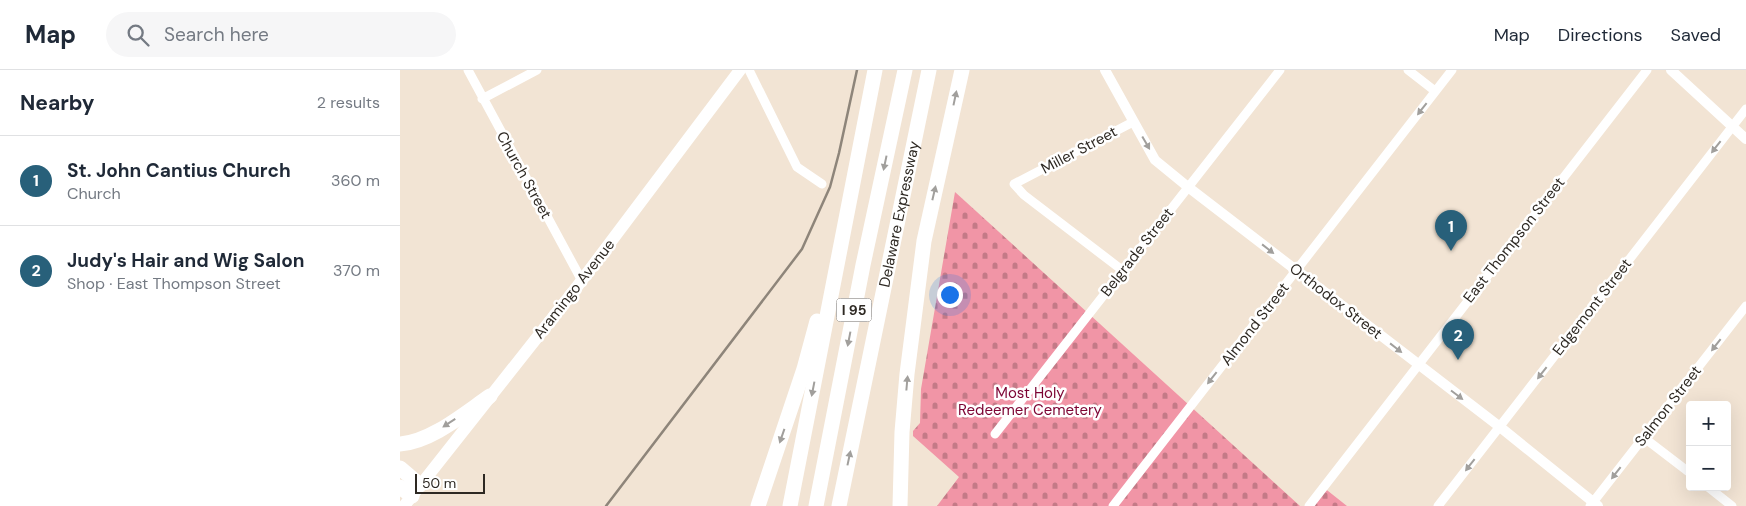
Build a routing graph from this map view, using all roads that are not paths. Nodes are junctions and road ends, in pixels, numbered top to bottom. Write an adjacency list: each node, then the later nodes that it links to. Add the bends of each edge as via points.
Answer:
1 (468, 70): 16 (street, Church Street)
2 (537, 70): 16 (street)
3 (740, 70): 26 (main road, Aramingo Avenue)
4 (749, 70): 21 (street, via 797,167)
5 (875, 70): 23 (highway)
6 (905, 70): 41 (highway, Delaware Expressway / I 95, one-way to 41)
7 (929, 70): 42 (highway, Delaware Expressway / I 95, one-way to 7)
8 (962, 70): 43 (highway, one-way to 8, via 907,374 924,241)
9 (1105, 70): 18 (street, Orthodox Street)
10 (1280, 70): 22 (street, Belgrade Street)
11 (1408, 70): 15 (street)
12 (1452, 70): 15 (street, Almond Street)
13 (1647, 70): 28 (street, East Thompson Street)
14 (1671, 70): 19 (street)
15 (1435, 91): 25 (street, Almond Street, one-way to 25)
16 (482, 99): 26 (street, Church Street)
17 (1746, 109): 19 (street, Edgemont Street)
18 (1133, 122): 22 (street, Orthodox Street, one-way to 22, via 1156,160); 24 (street, Miller Street, via 1014,184)
19 (1732, 126): 20 (street); 30 (street, Edgemont Street, one-way to 30)
20 (1746, 139)
21 (822, 184)
22 (1188, 188): 24 (street, Belgrade Street); 25 (street, Orthodox Street, one-way to 25)
23 (849, 204): 38 (highway, one-way to 38, via 804,369); 40 (highway, one-way to 40)
24 (1122, 270): 31 (street, Belgrade Street)
25 (1296, 271): 28 (street, Orthodox Street, one-way to 28); 44 (street, Almond Street, one-way to 44)
26 (581, 279): 29 (main road, Aramingo Avenue)
27 (1746, 306): 32 (street, Salmon Street, one-way to 32)
28 (1418, 365): 30 (street, Orthodox Street, one-way to 30); 45 (street, East Thompson Street)
29 (490, 396): 33 (highway, one-way to 33, via 433,434); 37 (main road, Aramingo Avenue)
30 (1500, 427): 39 (street, Orthodox Street); 46 (street, Edgemont Street, one-way to 46)
31 (995, 434)
32 (1643, 437): 35 (street); 39 (street, Salmon Street, one-way to 39)
33 (400, 444)
34 (400, 468): 37 (highway)
35 (1686, 470)
36 (1713, 491): 47 (street)
37 (409, 493)
38 (759, 502)
39 (1594, 505)
40 (790, 506)
41 (816, 506)
42 (839, 506)
43 (900, 506)
44 (1113, 506)
45 (1308, 506)
46 (1438, 506)
47 (1732, 506)

